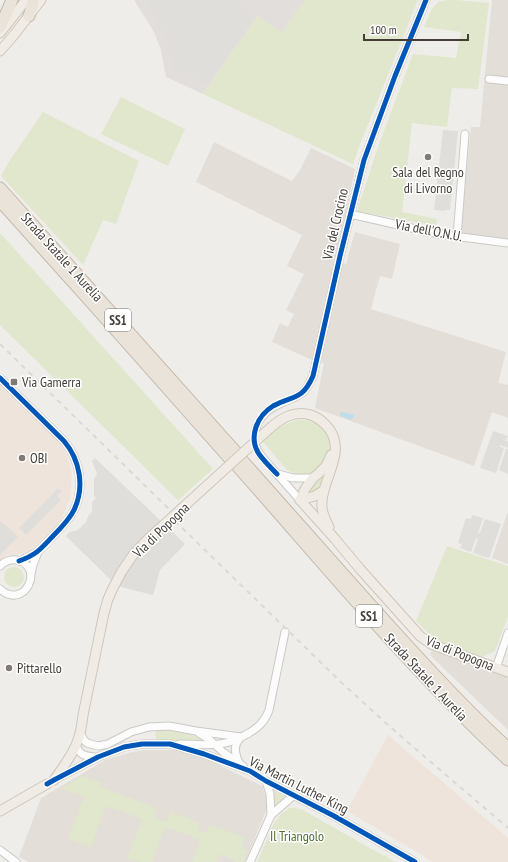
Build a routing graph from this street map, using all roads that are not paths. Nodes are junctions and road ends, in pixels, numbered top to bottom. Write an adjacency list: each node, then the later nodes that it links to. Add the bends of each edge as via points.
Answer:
1 (12, 0): 7 (highway)
2 (26, 0): 8 (main road)
3 (33, 0): 6 (highway)
4 (41, 0): 6 (main road)
5 (426, 0): 15 (street, Via del Crocino, via 364,160)
6 (29, 16): 9 (main road)
7 (0, 27)
8 (0, 33)
9 (0, 51)
10 (488, 80): 11 (street)
11 (508, 81)
12 (465, 134): 16 (street)
13 (0, 188): 22 (highway, Strada Statale 1 Aurelia / SS1)
14 (0, 201): 22 (highway, Strada Statale 1 Aurelia / SS1)
15 (350, 214): 16 (street, Via dell'O.N.U.); 19 (street, Via del Crocino, via 313,376 302,393 267,410 257,423)
16 (457, 237): 17 (street, Via dell'O.N.U.)
17 (508, 243)
18 (0, 378): 28 (street, via 64,441 74,454 78,467 80,487 74,511)
19 (254, 435)
20 (335, 446): 24 (main road, via 328,463); 25 (main road, Via di Popogna, via 334,458); 38 (main road, Via di Popogna, bridge, via 332,433 318,419 301,414 280,420 133,555 122,571 105,607)
21 (256, 447): 23 (street)
22 (236, 459): 43 (highway, Strada Statale 1 Aurelia / SS1, via 419,659); 45 (highway, Strada Statale 1 Aurelia / SS1, via 337,580 412,663)
23 (278, 474): 24 (street, via 293,478); 26 (street, Via di Popogna)
24 (313, 478): 26 (main road)
25 (323, 491): 26 (main road); 27 (main road, Via di Popogna, via 323,514)
26 (300, 500): 27 (main road, Via di Popogna)
27 (335, 539): 35 (main road, Via di Popogna, via 420,636 431,644)
28 (38, 552): 29 (street); 31 (street)
29 (19, 561): 30 (street, via 10,560); 31 (street)
30 (0, 566)
31 (31, 574): 32 (street, via 29,585 24,591 14,595)
32 (2, 593)
33 (285, 632): 39 (street, via 268,715 255,729)
34 (508, 633): 35 (street)
35 (496, 668): 36 (main road, Via di Popogna)
36 (508, 672)
37 (196, 731): 38 (street, via 169,726 149,727 98,746 88,744); 39 (street); 41 (street)
38 (80, 733): 42 (main road, Via di Popogna)
39 (242, 737): 41 (street); 46 (street, via 235,748)
40 (170, 744): 41 (street); 44 (street, Via Martin Luther King, via 133,745); 47 (street, Via Martin Luther King)
41 (214, 744): 46 (street)
42 (76, 745): 44 (street, via 82,755); 49 (main road, Via di Popogna)
43 (508, 748)
44 (98, 757): 49 (street, Via Martin Luther King)
45 (508, 760)
46 (239, 762): 47 (street)
47 (250, 771): 48 (street, Via Martin Luther King)
48 (266, 781): 50 (street, Via Martin Luther King); 53 (street, via 270,794)
49 (50, 782): 51 (main road, Via di Popogna)
50 (294, 795): 53 (street); 57 (street, Via Martin Luther King)
51 (4, 807): 52 (main road, Via di Popogna)
52 (0, 811)
53 (271, 814): 56 (street)
54 (0, 850): 55 (street)
55 (16, 862)
56 (250, 862)
57 (415, 862)

